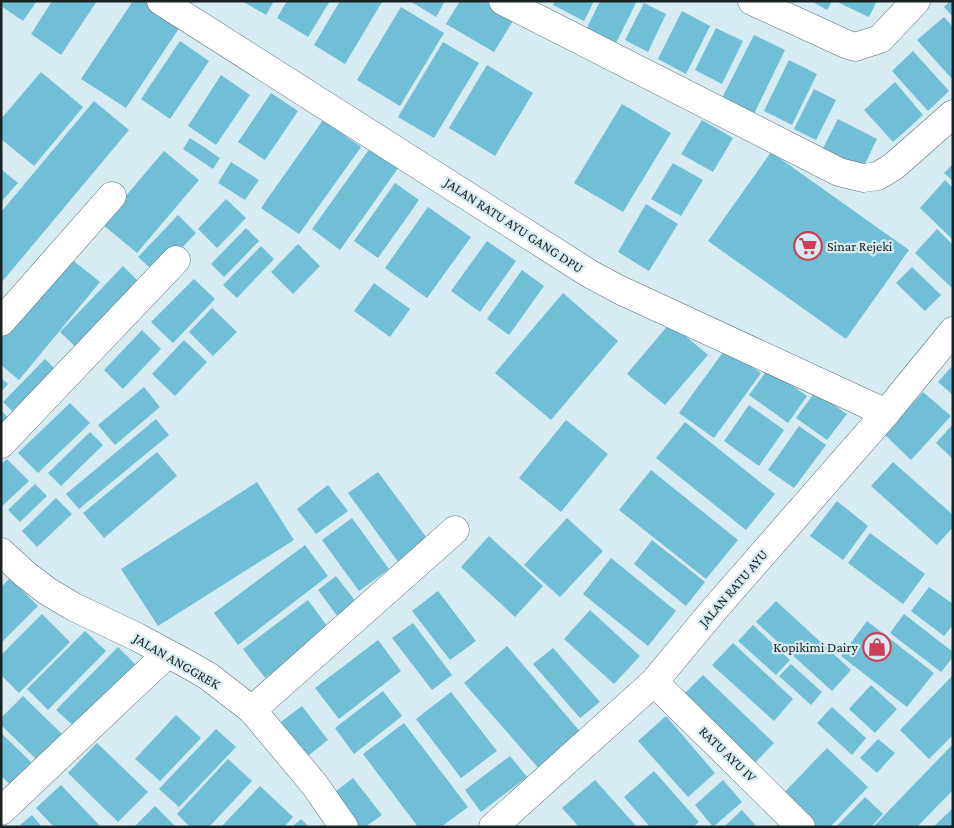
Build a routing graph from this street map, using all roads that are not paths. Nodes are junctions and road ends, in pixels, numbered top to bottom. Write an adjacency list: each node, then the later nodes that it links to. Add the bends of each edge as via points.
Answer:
1 (161, 1): 10 (street, JALAN RATU AYU GANG DPU, via 590,274)
2 (503, 1): 5 (street, via 839,172 863,178 878,176)
3 (752, 1): 4 (street, via 855,47 880,39)
4 (916, 1)
5 (953, 114)
6 (112, 196): 8 (street)
7 (176, 260): 11 (street)
8 (1, 322)
9 (953, 331): 10 (street, JALAN RATU AYU)
10 (886, 414): 15 (street, JALAN RATU AYU)
11 (1, 444)
12 (455, 530): 16 (street)
13 (1, 552): 14 (street, JALAN ANGGREK, via 47,591)
14 (167, 654): 16 (street, JALAN ANGGREK, via 208,676); 17 (street)
15 (654, 682): 19 (street, JALAN RATU AYU); 20 (street, RATU AYU IV)
16 (252, 710): 18 (street, JALAN ANGGREK, via 314,784)
17 (1, 811)
18 (344, 827)
19 (494, 827)
20 (801, 827)

